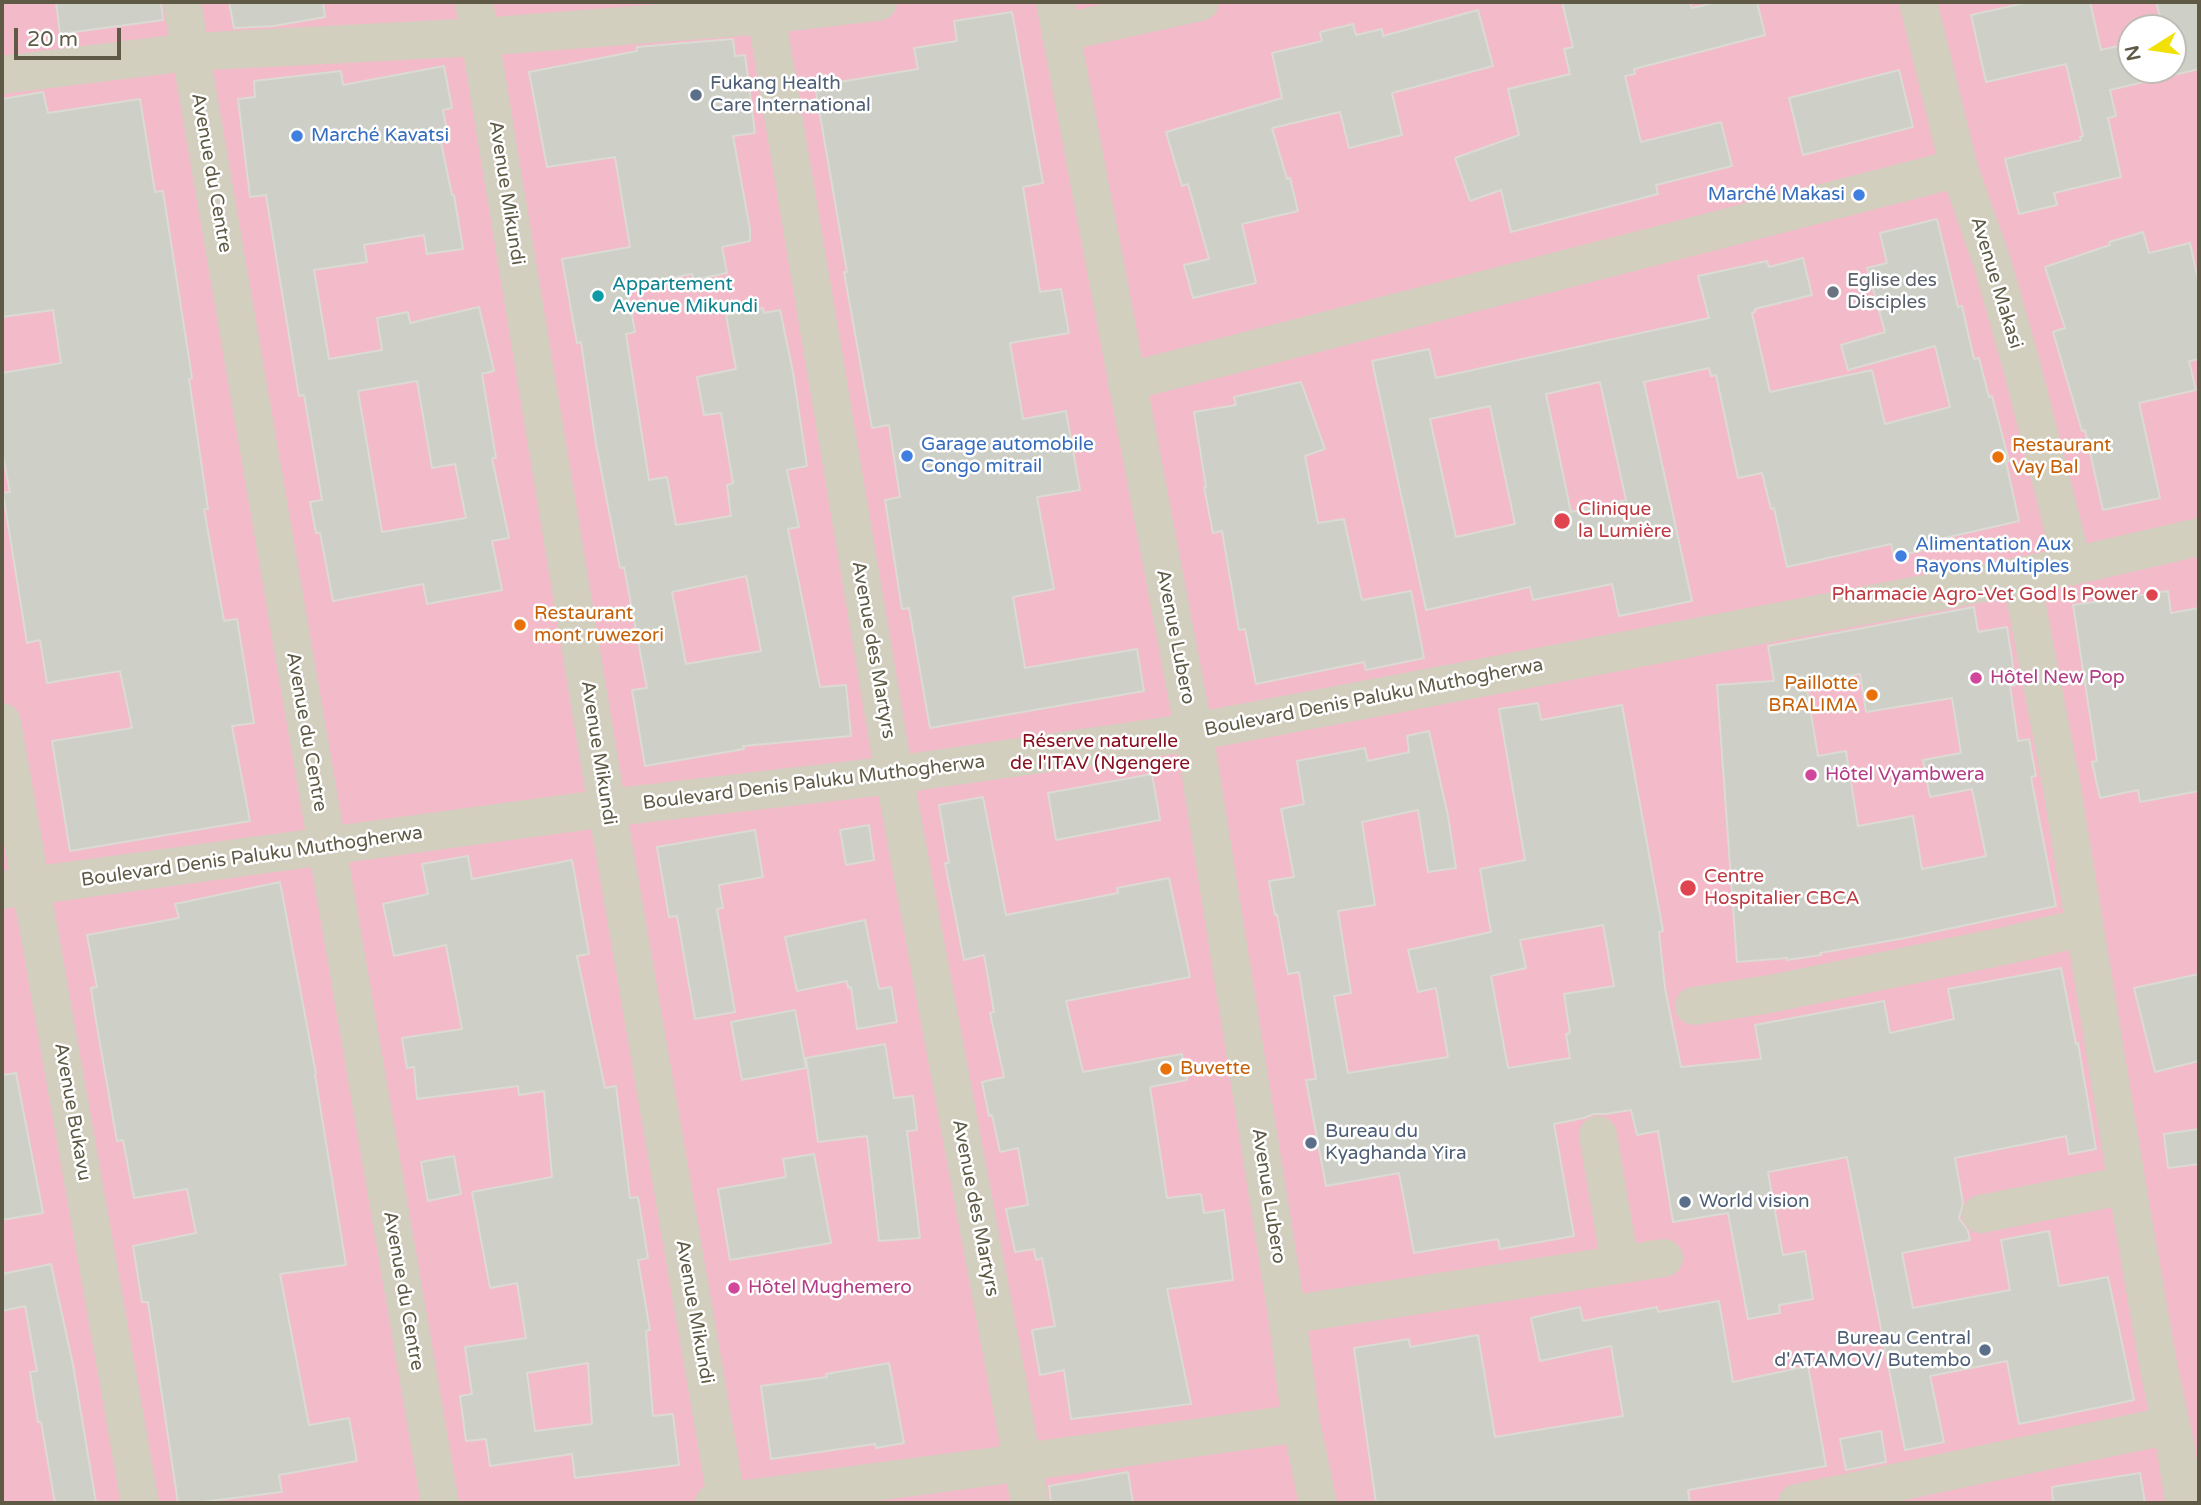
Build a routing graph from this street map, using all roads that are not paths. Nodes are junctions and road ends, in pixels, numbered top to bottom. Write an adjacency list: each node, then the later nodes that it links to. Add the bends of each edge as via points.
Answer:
1 (182, 2): 8 (street, Avenue du Centre)
2 (878, 2): 5 (street)
3 (1200, 2): 6 (street)
4 (1921, 2): 10 (street, Avenue Makasi)
5 (765, 8): 7 (street); 17 (street, Avenue des Martyrs)
6 (1057, 17): 11 (street, Avenue Lubero)
7 (477, 19): 8 (street); 18 (street, Avenue Mikundi)
8 (190, 51): 9 (street); 19 (street, Avenue du Centre)
9 (2, 75)
10 (1959, 168): 11 (street); 13 (street, Avenue Makasi, via 2003,303)
11 (1126, 382): 16 (street, Avenue Lubero)
12 (2199, 537): 13 (street, Boulevard Denis Paluku Muthogherwa)
13 (2073, 566): 14 (street, Boulevard Denis Paluku Muthogherwa)
14 (2021, 576): 16 (street, Boulevard Denis Paluku Muthogherwa); 21 (street)
15 (2, 722): 20 (street, Avenue Bukavu)
16 (1194, 732): 17 (street, Boulevard Denis Paluku Muthogherwa); 28 (street, Avenue Lubero)
17 (894, 775): 18 (street, Boulevard Denis Paluku Muthogherwa); 31 (street, Avenue des Martyrs)
18 (607, 808): 19 (street, Boulevard Denis Paluku Muthogherwa); 34 (street, Avenue Mikundi)
19 (326, 847): 20 (street, Boulevard Denis Paluku Muthogherwa); 33 (street, Avenue du Centre)
20 (16, 889): 32 (street, Avenue Bukavu)
21 (2084, 927): 22 (street, via 1770,995); 24 (street)
22 (1693, 1006)
23 (1598, 1135): 27 (street)
24 (2127, 1185): 25 (street); 30 (street, via 2158,1364)
25 (1981, 1214)
26 (1664, 1258): 27 (street)
27 (1620, 1265): 28 (street)
28 (1287, 1315): 29 (street, Avenue Lubero)
29 (1301, 1423): 31 (street); 36 (street, Avenue Lubero)
30 (2182, 1439): 37 (street); 38 (street)
31 (1023, 1463): 34 (street); 35 (street, Avenue des Martyrs)
32 (140, 1503)
33 (440, 1503)
34 (722, 1503)
35 (1030, 1503)
36 (1318, 1503)
37 (1797, 1503)
38 (2184, 1503)

